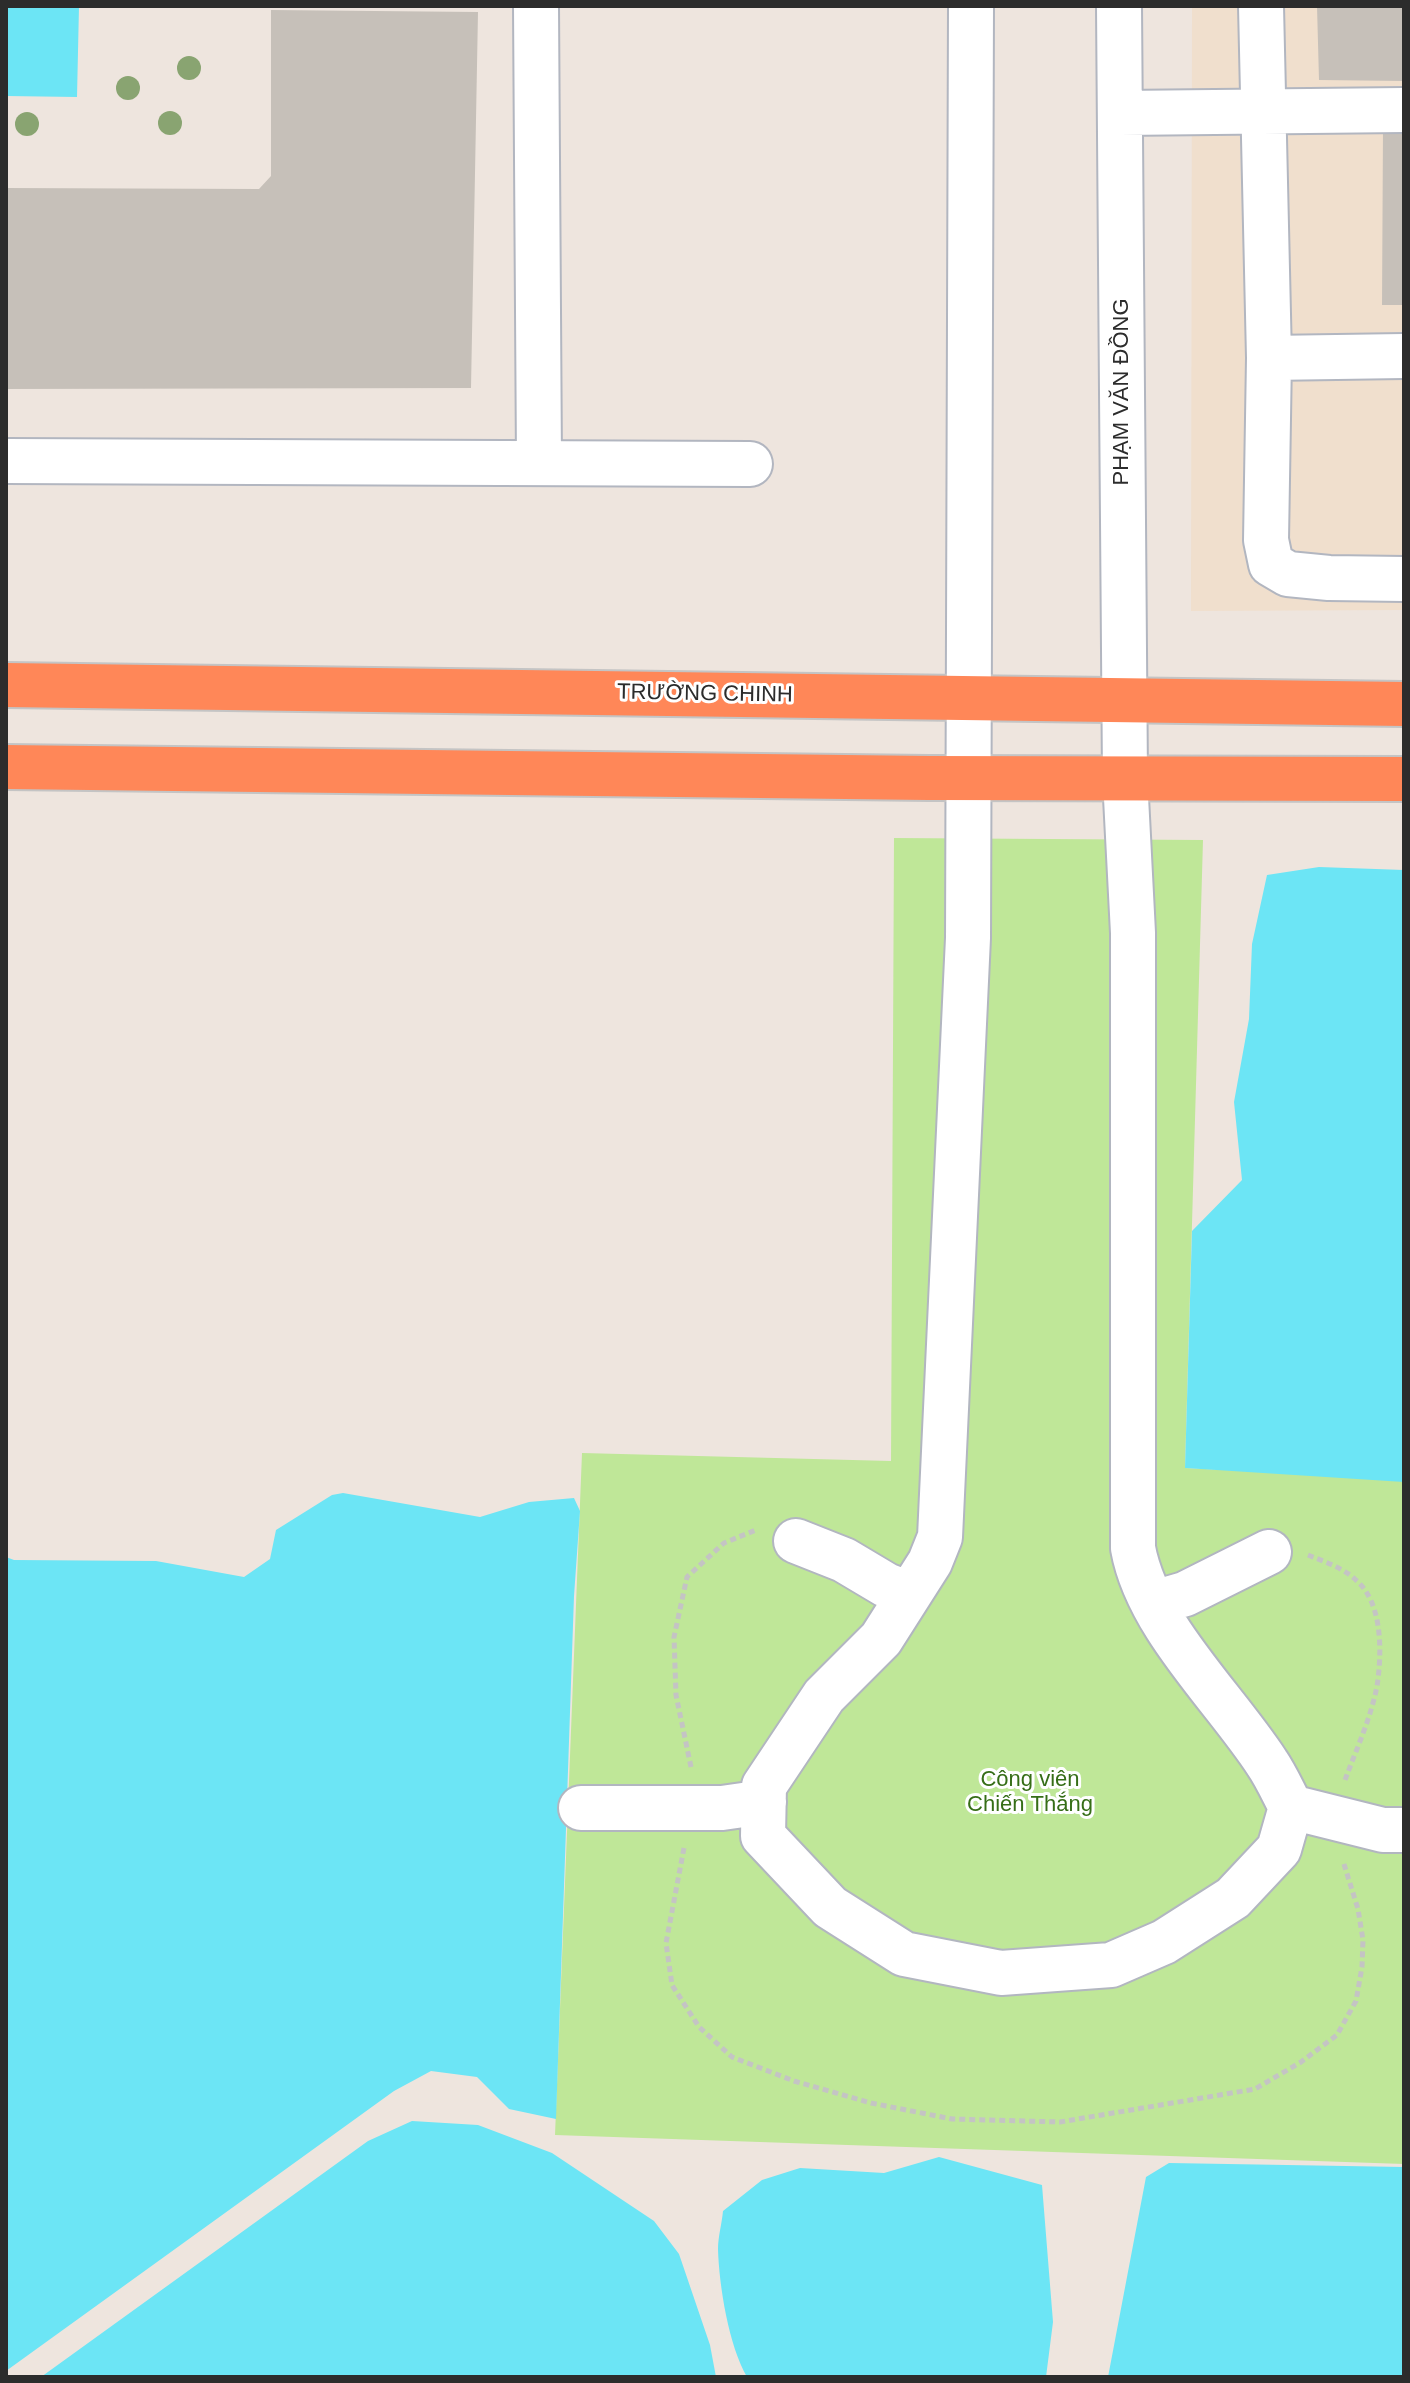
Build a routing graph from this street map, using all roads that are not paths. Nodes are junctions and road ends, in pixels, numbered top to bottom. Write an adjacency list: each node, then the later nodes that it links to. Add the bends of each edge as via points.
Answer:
1 (536, 6): 11 (street)
2 (971, 6): 15 (street)
3 (1119, 6): 7 (street, PHẠM VĂN ĐỒNG)
4 (1261, 6): 6 (street)
5 (1404, 110): 6 (street)
6 (1263, 112): 7 (street); 9 (street)
7 (1120, 113): 16 (street, PHẠM VĂN ĐỒNG)
8 (1404, 356): 9 (street)
9 (1269, 358): 13 (street, via 1266,540 1271,564 1288,574)
10 (6, 461): 11 (street)
11 (539, 463): 12 (street)
12 (750, 464)
13 (1404, 579)
14 (6, 685): 15 (highway, TRƯỜNG CHINH)
15 (968, 698): 16 (highway, TRƯỜNG CHINH); 19 (street)
16 (1125, 702): 17 (highway, TRƯỜNG CHINH); 20 (street, PHẠM VĂN ĐỒNG)
17 (1404, 704)
18 (6, 767): 19 (highway)
19 (968, 778): 20 (highway); 24 (street, via 968,938 940,1537)
20 (1125, 778): 21 (highway); 25 (street, PHẠM VĂN ĐỒNG, via 1133,933 1133,1548 1137,1572)
21 (1404, 779)
22 (796, 1541): 24 (street)
23 (1269, 1552): 25 (street, via 1185,1594)
24 (909, 1594): 26 (street, via 881,1639 824,1696 764,1786)
25 (1154, 1603): 27 (street, PHẠM VĂN ĐỒNG, via 1180,1648 1268,1764)
26 (764, 1802): 27 (street, via 763,1836 830,1907 904,1954 1001,1973 1111,1965 1164,1942 1242,1889 1279,1849); 28 (street, via 722,1808)
27 (1291, 1807): 29 (street, via 1383,1830)
28 (581, 1808)
29 (1404, 1830)

